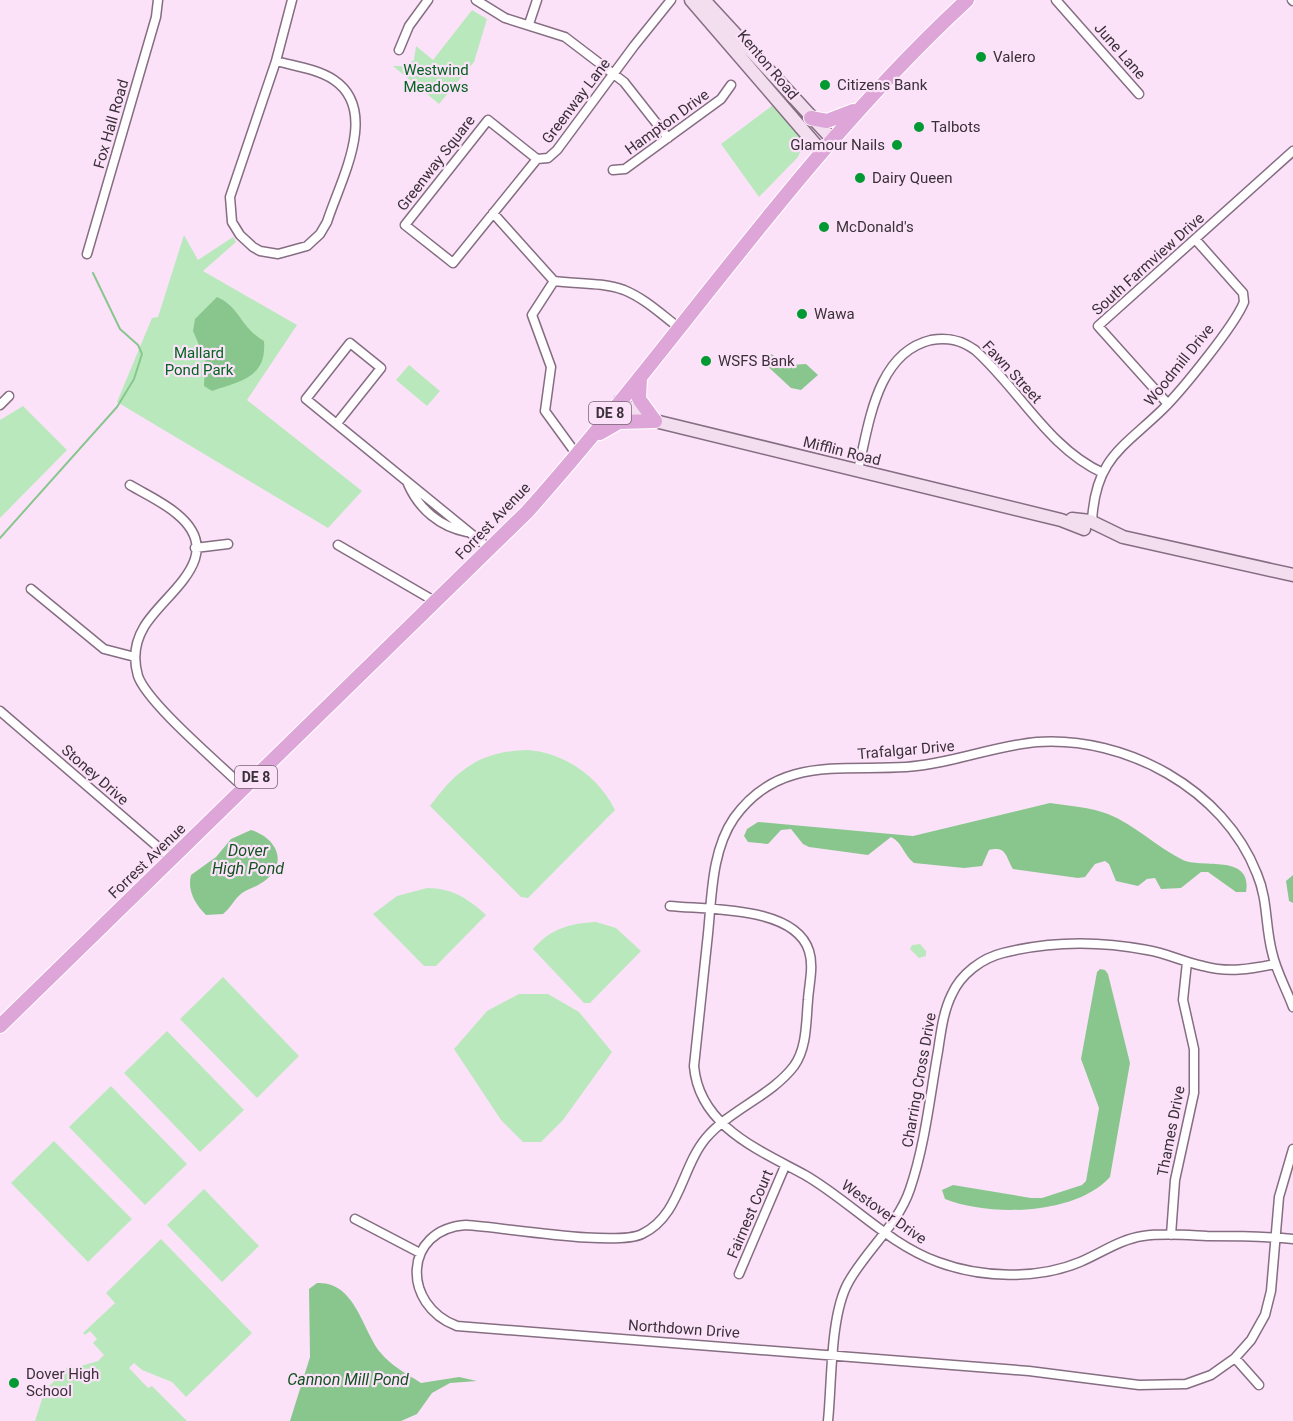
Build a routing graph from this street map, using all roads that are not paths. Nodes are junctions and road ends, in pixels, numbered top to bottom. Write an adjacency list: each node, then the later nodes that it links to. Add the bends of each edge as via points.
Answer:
1 (158, 0): 27 (street, Fox Hall Road)
2 (292, 0): 13 (street)
3 (428, 0): 12 (street, via 409,26)
4 (476, 0): 11 (street, via 505,18)
5 (537, 0): 11 (street)
6 (691, 0): 21 (main road, Kenton Road)
7 (704, 0): 18 (main road, Kenton Road)
8 (967, 0): 17 (highway, Forrest Avenue / DE 8)
9 (1056, 0): 16 (street, June Lane)
10 (673, 1): 14 (street, Greenway Lane)
11 (529, 24): 14 (street, via 565,37)
12 (399, 50)
13 (276, 60): 13 (street, via 230,205 232,222 240,235 260,251 278,254 300,250 320,234 358,123 351,98 334,80)
14 (615, 74): 19 (street); 23 (street, Greenway Lane, via 557,150 548,158)
15 (731, 85): 19 (street, Hampton Drive, via 721,99)
16 (1139, 94)
17 (858, 109): 18 (highway, via 827,121); 20 (highway, Forrest Avenue / DE 8)
18 (811, 118): 20 (main road, Kenton Road)
19 (668, 138): 24 (street, Hampton Drive, via 625,169)
20 (832, 139): 21 (highway, Forrest Avenue / DE 8)
21 (821, 151): 30 (highway, Forrest Avenue / DE 8)
22 (1293, 151): 26 (street, South Farmview Drive)
23 (537, 159): 25 (street, Greenway Lane); 28 (street, Greenway Square, via 488,120 405,225)
24 (613, 170)
25 (493, 213): 28 (street, Greenway Lane); 29 (street)
26 (1195, 239): 34 (street, Woodmill Drive, via 1243,293 1244,302); 34 (street, South Farmview Drive, via 1098,326)
27 (87, 254)
28 (453, 263)
29 (554, 281): 30 (street, via 604,285 624,291 643,300); 39 (street, via 532,315 551,367 544,411)
30 (678, 327): 31 (highway, Forrest Avenue / DE 8)
31 (643, 372): 33 (highway, Forrest Avenue / DE 8); 36 (highway, via 639,399)
32 (9, 396): 35 (street)
33 (620, 401): 36 (main road, Mifflin Road); 38 (highway, Forrest Avenue / DE 8)
34 (1168, 404): 41 (street, Woodmill Drive, via 1121,445)
35 (0, 405)
36 (655, 421): 38 (highway, via 619,422); 40 (main road, Mifflin Road)
37 (338, 423): 37 (street, via 306,399 350,343 381,368); 47 (street)
38 (586, 444): 39 (highway, Forrest Avenue / DE 8)
39 (577, 455): 47 (highway, Forrest Avenue / DE 8)
40 (858, 470): 41 (street, Fawn Street, via 874,404 885,377 906,353 940,338 959,341 975,350 1066,451); 43 (main road, Mifflin Road, via 1061,520)
41 (1102, 473): 43 (street, Woodmill Drive)
42 (130, 486): 46 (street, via 177,513 192,533)
43 (1089, 522): 48 (main road, Mifflin Road, via 1123,537)
44 (228, 544): 46 (street)
45 (338, 545): 50 (street)
46 (195, 548): 51 (street, via 188,576 145,626)
47 (491, 549): 50 (highway, Forrest Avenue / DE 8)
48 (1293, 575)
49 (31, 589): 51 (street, via 104,649)
50 (436, 602): 53 (highway, Forrest Avenue / DE 8)
51 (135, 657): 53 (street, via 147,693)
52 (0, 711): 54 (street, Stoney Drive)
53 (244, 788): 54 (highway, Forrest Avenue / DE 8)
54 (172, 859): 60 (highway, Forrest Avenue / DE 8)
55 (670, 906): 56 (street)
56 (711, 910): 58 (street, Trafalgar Drive, via 717,860 728,828 750,800 783,778 821,768 937,764 1023,744 1081,744 1133,757 1160,770 1191,790 1225,824 1257,873 1265,896); 61 (street, Trafalgar Drive, via 694,1066 698,1086); 61 (street, via 786,922 806,943 811,961 804,1040 798,1059 777,1082)
57 (1187, 962): 58 (street, Charring Cross Drive, via 1236,970); 65 (street, Charring Cross Drive, via 1140,948 1076,943 1002,953 969,971 946,1007 914,1178 904,1204); 66 (street, Thames Drive, via 1183,1000 1194,1049 1194,1094 1175,1180)
58 (1275, 964): 59 (street, Trafalgar Drive)
59 (1293, 1007)
60 (0, 1026)
61 (722, 1123): 63 (street, Westover Drive, via 743,1143); 69 (street, via 699,1147 664,1217 642,1234 611,1239 458,1226 433,1236)
62 (1293, 1149): 67 (street, via 1279,1197)
63 (785, 1166): 65 (street, Westover Drive, via 824,1187); 70 (street, Fairnest Court)
64 (355, 1219): 69 (street)
65 (886, 1232): 66 (street, Westover Drive, via 947,1265 1014,1274 1071,1265 1129,1239); 71 (street, Charring Cross Drive, via 844,1291 837,1315)
66 (1171, 1235): 67 (street, Westover Drive)
67 (1277, 1238): 68 (street, Westover Drive); 72 (street, Northdown Drive, via 1269,1304 1259,1328)
68 (1293, 1239)
69 (420, 1253): 71 (street, Northdown Drive, via 419,1293 431,1311 457,1326)
70 (739, 1274)
71 (834, 1354): 72 (street, Northdown Drive, via 1156,1386 1199,1380); 74 (street, Charring Cross Drive)
72 (1235, 1358): 73 (street)
73 (1259, 1385)
74 (828, 1421)

